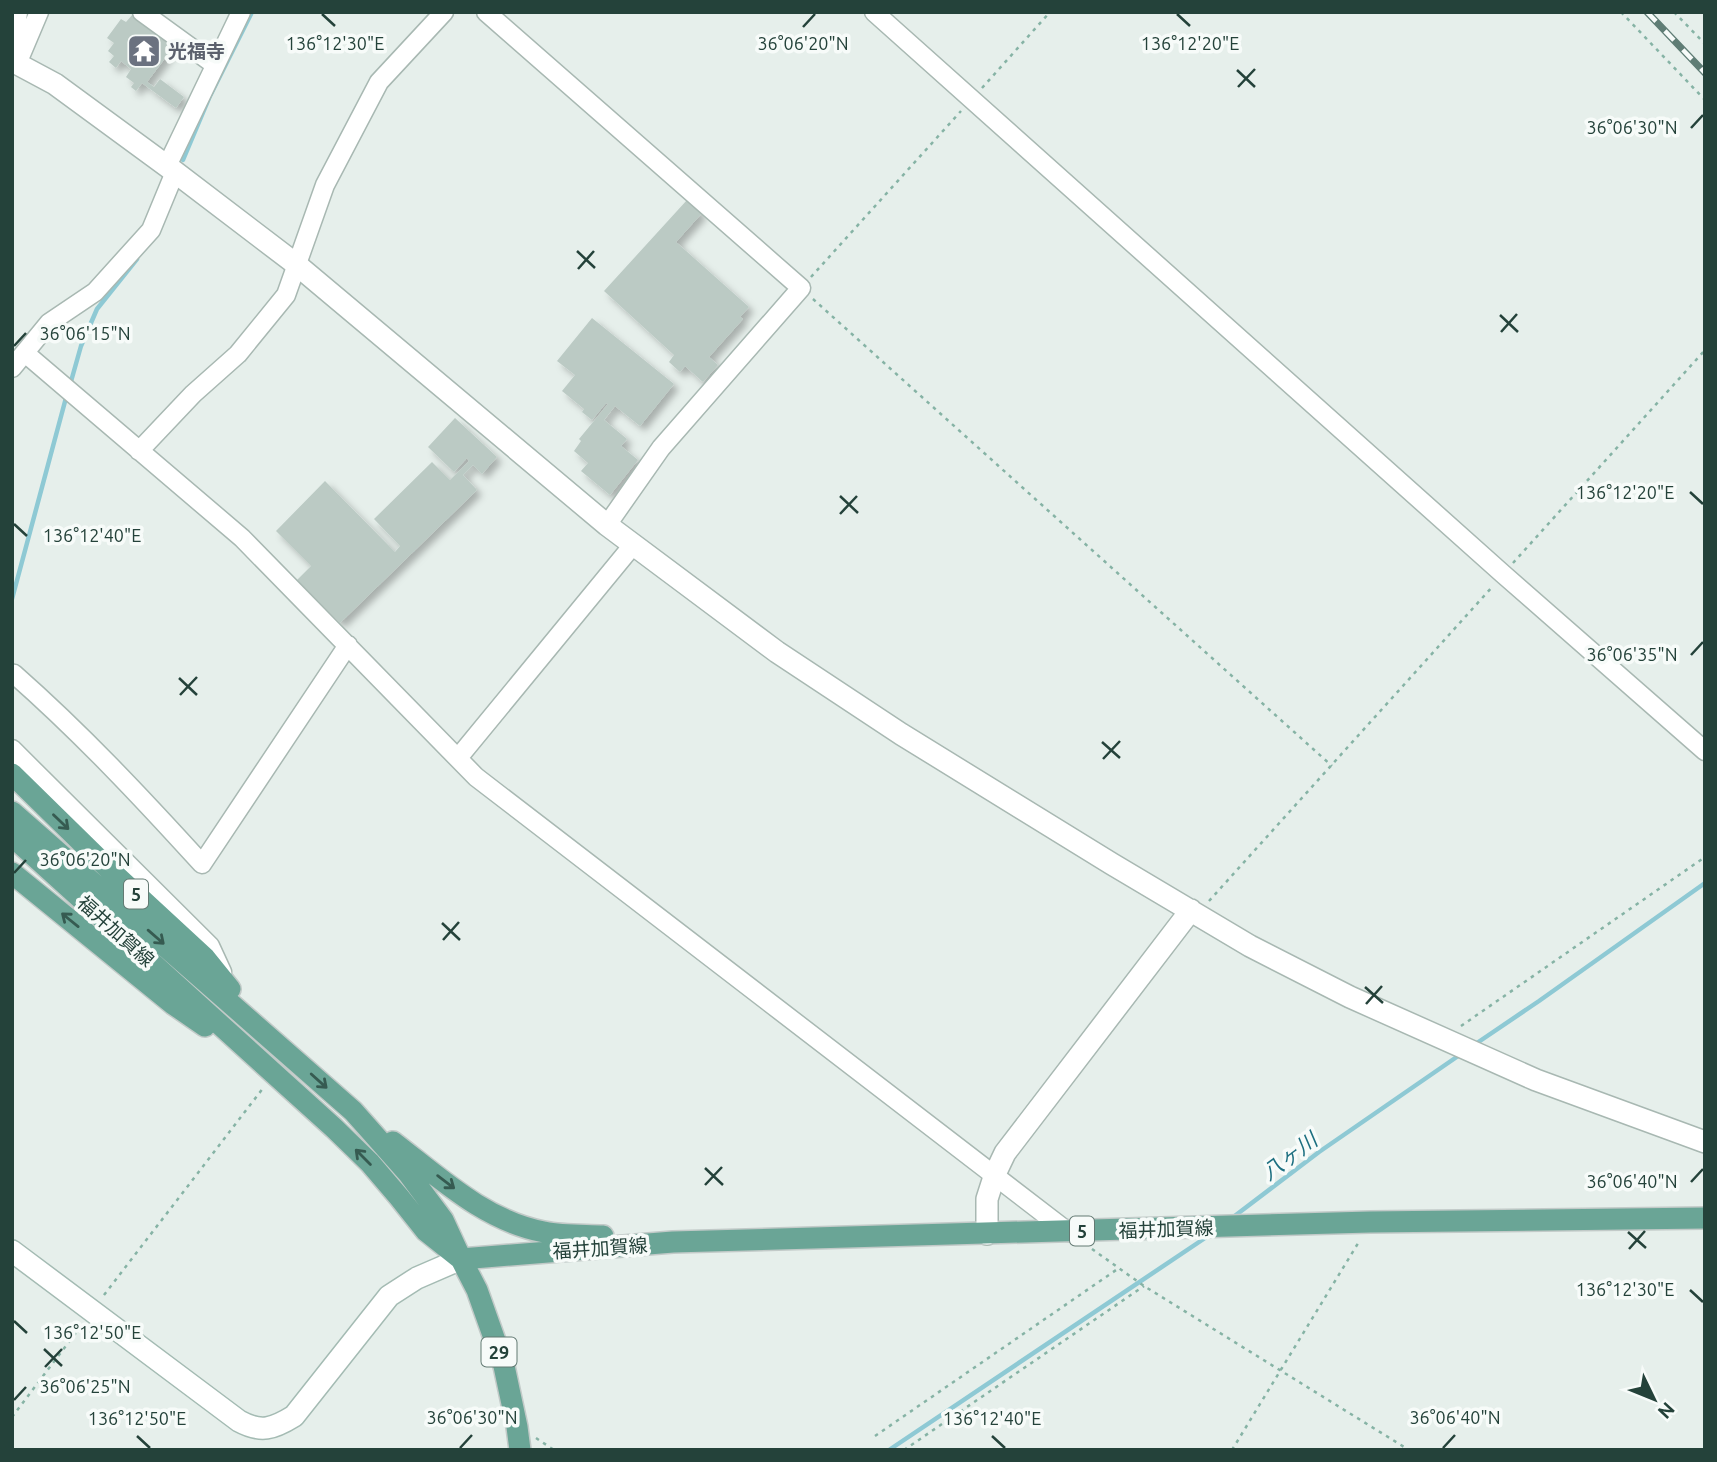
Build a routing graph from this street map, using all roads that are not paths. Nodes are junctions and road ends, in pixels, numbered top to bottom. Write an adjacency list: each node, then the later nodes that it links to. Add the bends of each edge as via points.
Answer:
1 (18, 12): 8 (street)
2 (39, 12): 8 (street)
3 (142, 12): 9 (street)
4 (241, 12): 9 (street)
5 (444, 12): 11 (street, via 379,82 325,185)
6 (486, 12): 15 (street, via 801,288 661,448)
7 (874, 12): 20 (street)
8 (14, 61): 10 (street, via 55,84)
9 (215, 65): 10 (street)
10 (171, 169): 11 (street); 12 (street, via 151,230 95,292 49,323)
11 (297, 265): 14 (street, via 286,295 238,354); 15 (street)
12 (25, 353): 13 (street); 14 (street)
13 (12, 368)
14 (139, 451): 17 (street, via 242,538)
15 (607, 525): 16 (street)
16 (634, 545): 21 (street); 26 (street, via 844,698)
17 (348, 645): 18 (street, via 202,864 135,791); 21 (street)
18 (12, 674)
19 (12, 749): 27 (street, via 210,946)
20 (1705, 751)
21 (458, 758): 32 (street, via 476,777)
22 (12, 774): 27 (main road, 5, one-way to 27)
23 (12, 812): 28 (main road, 福井加賀線 / 5, one-way to 28)
24 (12, 836): 29 (main road, 福井加賀線 / 5)
25 (12, 873): 29 (main road, 5, one-way to 25, via 173,1004)
26 (1194, 912): 31 (street, via 1250,946 1448,1042 1536,1080); 32 (street, via 1005,1153)
27 (229, 986): 28 (main road, 5)
28 (253, 1021): 30 (main road, 福井加賀線 / 5, one-way to 30)
29 (243, 1047): 38 (main road, 福井加賀線 / 5, one-way to 29, via 426,1231 370,1163)
30 (353, 1111): 36 (main road, one-way to 36, via 476,1205 510,1223 546,1233); 38 (main road, 福井加賀線 / 5, via 443,1220)
31 (1705, 1142)
32 (995, 1174): 34 (street); 35 (street, via 987,1199)
33 (1705, 1218): 34 (main road, 福井加賀線 / 5)
34 (1068, 1232): 35 (main road, 福井加賀線 / 5)
35 (987, 1234): 36 (main road, 福井加賀線 / 5)
36 (673, 1242): 38 (main road, 福井加賀線 / 5)
37 (12, 1251): 38 (street, via 239,1421 263,1429 293,1416 389,1296 416,1278)
38 (461, 1259): 39 (main road, 29, via 504,1366)
39 (520, 1450)

